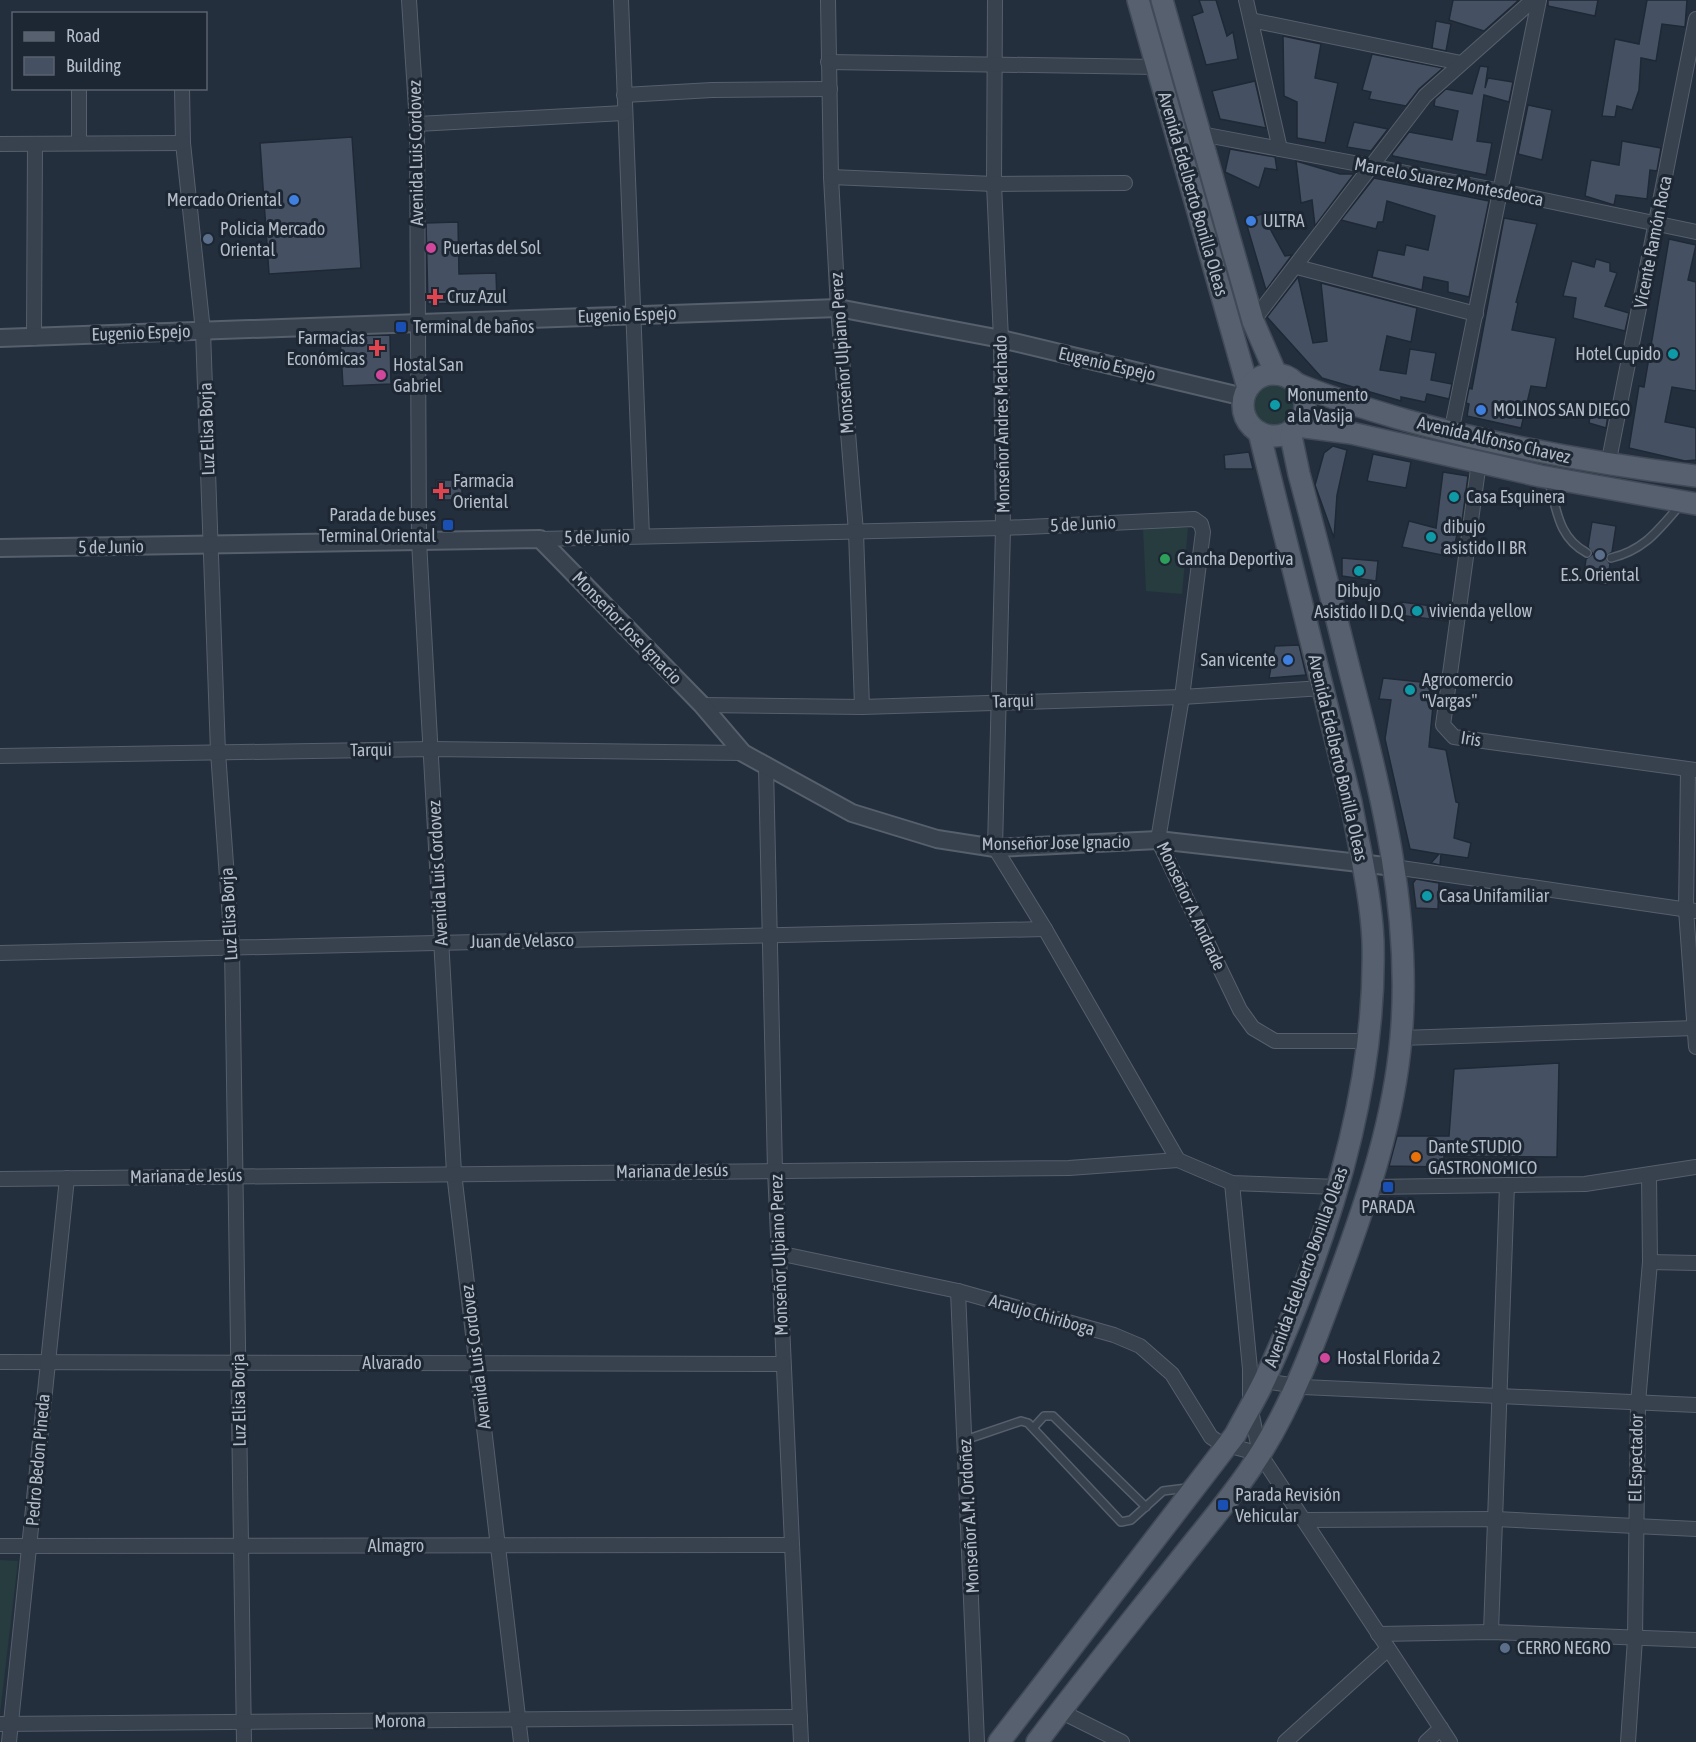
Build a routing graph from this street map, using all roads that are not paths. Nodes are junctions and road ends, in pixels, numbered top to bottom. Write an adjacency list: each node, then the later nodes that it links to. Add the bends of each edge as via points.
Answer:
1 (409, 0): 21 (street, Avenida Luis Cordovez)
2 (621, 0): 19 (street)
3 (828, 0): 12 (street, Monseñor Ulpiano Perez)
4 (995, 0): 14 (street, Monseñor Andres Machado)
5 (1138, 0): 15 (main road, Avenida Edelberto Bonilla Oleas)
6 (1162, 0): 22 (main road, Avenida Edelberto Bonilla Oleas)
7 (1246, 0): 11 (street)
8 (1533, 0): 13 (street)
9 (1539, 0): 32 (street)
10 (1696, 19): 33 (street, Vicente Ramón Roca)
11 (1251, 20): 13 (street); 27 (street)
12 (828, 62): 14 (street); 16 (street, Monseñor Ulpiano Perez)
13 (1461, 63): 28 (street, via 1425,96)
14 (996, 65): 15 (street); 31 (street, Monseñor Andres Machado)
15 (1157, 67): 47 (main road, Avenida Edelberto Bonilla Oleas)
16 (830, 89): 19 (street); 29 (street, Monseñor Ulpiano Perez)
17 (79, 90): 23 (street)
18 (182, 90): 24 (street, Luz Elisa Borja)
19 (624, 95): 20 (street)
20 (624, 113): 21 (street); 38 (street)
21 (417, 124): 39 (street, Avenida Luis Cordovez)
22 (1201, 134): 27 (street, Marcelo Suarez Montesdeoca); 40 (main road, Avenida Edelberto Bonilla Oleas)
23 (79, 143): 24 (street); 26 (street)
24 (183, 143): 41 (street, Luz Elisa Borja)
25 (0, 144): 26 (street)
26 (35, 144): 43 (street)
27 (1280, 149): 28 (street, Marcelo Suarez Montesdeoca)
28 (1373, 167): 32 (street, Marcelo Suarez Montesdeoca); 35 (street)
29 (831, 177): 31 (street); 36 (street, Monseñor Ulpiano Perez)
30 (1125, 183): 31 (street)
31 (994, 184): 44 (street, Monseñor Andres Machado)
32 (1501, 191): 33 (street, Marcelo Suarez Montesdeoca); 37 (street)
33 (1657, 226): 34 (street, Marcelo Suarez Montesdeoca); 54 (street, Vicente Ramón Roca)
34 (1696, 232)
35 (1297, 267): 37 (street); 40 (street)
36 (838, 308): 38 (street, Eugenio Espejo); 44 (street, Eugenio Espejo); 61 (street, Monseñor Ulpiano Perez)
37 (1476, 314): 52 (street)
38 (634, 315): 39 (street, Eugenio Espejo); 62 (street)
39 (418, 324): 41 (street, Eugenio Espejo); 64 (street, Avenida Luis Cordovez)
40 (1256, 327): 45 (main road, Avenida Edelberto Bonilla Oleas); 48 (main road, via 1299,373)
41 (203, 331): 43 (street, Eugenio Espejo); 65 (street, Luz Elisa Borja)
42 (0, 338): 43 (street, Eugenio Espejo)
43 (34, 338)
44 (1001, 339): 47 (street, Eugenio Espejo); 60 (street, Monseñor Andres Machado)
45 (1276, 374): 46 (main road); 47 (main road, via 1260,377)
46 (1297, 384): 48 (main road, Avenida Alfonso Chavez); 49 (main road, via 1305,410)
47 (1246, 393): 51 (main road, via 1248,420)
48 (1335, 399): 52 (main road, Avenida Alfonso Chavez)
49 (1295, 428): 50 (main road, Avenida Alfonso Chavez); 51 (main road, via 1276,436); 55 (main road, Avenida Edelberto Bonilla Oleas, via 1291,436)
50 (1333, 430): 53 (main road, Avenida Alfonso Chavez); 55 (main road, via 1306,441 1300,452)
51 (1259, 432): 69 (main road, Avenida Edelberto Bonilla Oleas)
52 (1451, 432): 54 (main road, Avenida Alfonso Chavez)
53 (1479, 462): 57 (main road, Avenida Alfonso Chavez); 79 (street, Iris, via 1443,725 1448,733 1454,737)
54 (1608, 465): 56 (main road, Avenida Alfonso Chavez)
55 (1299, 474): 83 (main road, Avenida Edelberto Bonilla Oleas, via 1371,753)
56 (1696, 476)
57 (1547, 477): 58 (main road, Avenida Alfonso Chavez); 67 (lane, via 1562,528 1572,545)
58 (1690, 503): 68 (lane, via 1630,553)
59 (1194, 519): 60 (street, 5 de Junio); 70 (street, Monseñor A. Andrade, via 1203,532)
60 (1003, 528): 61 (street, 5 de Junio); 71 (street, Monseñor Andres Machado)
61 (856, 531): 62 (street, 5 de Junio); 73 (street, Monseñor Ulpiano Perez)
62 (642, 536): 63 (street, 5 de Junio)
63 (540, 539): 64 (street, 5 de Junio); 72 (street, Monseñor Jose Ignacio)
64 (419, 541): 65 (street, 5 de Junio); 74 (street, Avenida Luis Cordovez)
65 (211, 546): 66 (street, 5 de Junio); 75 (street, Luz Elisa Borja)
66 (0, 548)
67 (1587, 553)
68 (1611, 558)
69 (1323, 688): 70 (street, Tarqui); 82 (main road, Avenida Edelberto Bonilla Oleas)
70 (1182, 697): 71 (street, Tarqui); 80 (street, Monseñor A. Andrade)
71 (999, 701): 73 (street, Tarqui); 81 (street, Monseñor Andres Machado)
72 (702, 705): 73 (street, Tarqui); 76 (street, Monseñor Jose Ignacio)
73 (862, 707)
74 (432, 749): 75 (street, Tarqui); 76 (street, Tarqui); 87 (street, Avenida Luis Cordovez)
75 (218, 752): 77 (street, Tarqui); 88 (street, Luz Elisa Borja)
76 (743, 753): 78 (street, Monseñor Jose Ignacio)
77 (0, 756)
78 (766, 767): 81 (street, Monseñor Jose Ignacio, via 852,813 937,839); 86 (street, Monseñor Ulpiano Perez)
79 (1692, 770): 84 (street)
80 (1158, 840): 81 (street, Monseñor Jose Ignacio); 82 (street, Monseñor Jose Ignacio); 92 (street, Monseñor A. Andrade, via 1240,1010 1253,1028 1275,1041)
81 (995, 848): 85 (street)
82 (1362, 863): 83 (street, Monseñor Jose Ignacio); 92 (main road, Avenida Edelberto Bonilla Oleas, via 1373,940)
83 (1394, 867): 84 (street); 91 (main road, Avenida Edelberto Bonilla Oleas, via 1404,938)
84 (1691, 911): 90 (street)
85 (1045, 929): 86 (street, Juan de Velasco); 94 (street)
86 (770, 935): 87 (street, Juan de Velasco); 96 (street, Monseñor Ulpiano Perez)
87 (442, 943): 88 (street, Juan de Velasco); 97 (street, Avenida Luis Cordovez)
88 (232, 948): 89 (street, Juan de Velasco); 99 (street, Luz Elisa Borja)
89 (0, 953)
90 (1695, 1028): 91 (street); 93 (street)
91 (1401, 1038): 105 (main road, Avenida Edelberto Bonilla Oleas, via 1388,1121)
92 (1369, 1041): 104 (main road, Avenida Edelberto Bonilla Oleas, via 1357,1115)
93 (1696, 1047)
94 (1178, 1160): 96 (street, Mariana de Jesús, via 1070,1168); 102 (street, Mariana de Jesús)
95 (1696, 1167): 98 (street)
96 (775, 1170): 97 (street, Mariana de Jesús); 106 (street, Monseñor Ulpiano Perez)
97 (454, 1173): 99 (street, Mariana de Jesús); 113 (street, Avenida Luis Cordovez)
98 (1649, 1175): 103 (street, via 1585,1184); 107 (street, El Espectador)
99 (235, 1176): 100 (street, Mariana de Jesús); 112 (street, Luz Elisa Borja)
100 (67, 1178): 101 (street, Mariana de Jesús); 111 (street, Pedro Bedon Pineda)
101 (0, 1179)
102 (1232, 1183): 104 (street, Mariana de Jesús); 120 (street)
103 (1507, 1185): 105 (street); 117 (street)
104 (1338, 1187): 115 (main road, Avenida Edelberto Bonilla Oleas)
105 (1371, 1187): 116 (main road, Avenida Edelberto Bonilla Oleas)
106 (778, 1252): 109 (street, Araujo Chiriboga); 114 (street, Monseñor Ulpiano Perez)
107 (1650, 1262): 108 (street); 118 (street, El Espectador)
108 (1696, 1263)
109 (958, 1291): 122 (street, Monseñor A.M. Ordoñez); 123 (street, Araujo Chiriboga, via 1114,1335 1140,1346 1172,1374 1206,1431)
110 (0, 1362): 111 (street, Alvarado)
111 (46, 1362): 112 (street, Alvarado); 133 (street, Pedro Bedon Pineda)
112 (238, 1362): 113 (street, Alvarado); 134 (street, Luz Elisa Borja)
113 (477, 1363): 114 (street, Alvarado); 135 (street, Avenida Luis Cordovez)
114 (783, 1364): 131 (street, Monseñor Ulpiano Perez)
115 (1264, 1381): 116 (street); 120 (main road, Avenida Edelberto Bonilla Oleas)
116 (1296, 1387): 117 (street); 124 (main road, Avenida Edelberto Bonilla Oleas)
117 (1500, 1397): 118 (street); 127 (street)
118 (1638, 1403): 119 (street); 129 (street, El Espectador)
119 (1696, 1405)
120 (1250, 1406): 123 (main road, Avenida Edelberto Bonilla Oleas); 124 (street)
121 (1034, 1427): 122 (lane, via 1021,1421); 126 (lane, via 1044,1416 1053,1416); 126 (lane, via 1035,1433 1121,1522 1131,1520)
122 (965, 1440): 152 (street, Monseñor A.M. Ordoñez)
123 (1229, 1445): 124 (street, Araujo Chiriboga); 125 (main road, Avenida Edelberto Bonilla Oleas)
124 (1260, 1454): 128 (street); 141 (main road, Avenida Edelberto Bonilla Oleas)
125 (1198, 1486): 126 (lane, via 1163,1491); 153 (main road, Avenida Edelberto Bonilla Oleas)
126 (1146, 1507)
127 (1496, 1519): 128 (street); 129 (street); 136 (street)
128 (1306, 1520): 137 (street)
129 (1634, 1527): 130 (street); 138 (street, El Espectador)
130 (1696, 1529)
131 (792, 1545): 135 (street, Almagro); 142 (street, Monseñor Ulpiano Perez)
132 (0, 1546): 133 (street, Almagro)
133 (31, 1546): 134 (street, Almagro); 145 (street, Pedro Bedon Pineda)
134 (241, 1546): 135 (street, Almagro); 144 (street, Luz Elisa Borja)
135 (497, 1546): 143 (street, Avenida Luis Cordovez)
136 (1491, 1632): 137 (street); 138 (street)
137 (1378, 1634): 140 (street)
138 (1635, 1639): 139 (street); 159 (street, El Espectador)
139 (1696, 1640)
140 (1388, 1649): 146 (street); 156 (street)
141 (1060, 1711): 147 (street); 154 (main road, Avenida Edelberto Bonilla Oleas)
142 (800, 1717): 143 (street, Morona); 151 (street, Monseñor Ulpiano Perez)
143 (518, 1720): 144 (street, Morona); 150 (street, Avenida Luis Cordovez)
144 (244, 1723): 145 (street, Morona); 149 (street, Luz Elisa Borja)
145 (5, 1724): 148 (street, Pedro Bedon Pineda)
146 (1441, 1728): 157 (street); 158 (street)
147 (1098, 1737): 155 (street)
148 (9, 1742)
149 (244, 1742)
150 (521, 1742)
151 (801, 1742)
152 (977, 1742)
153 (999, 1742)
154 (1037, 1742)
155 (1122, 1742)
156 (1285, 1742)
157 (1426, 1742)
158 (1450, 1742)
159 (1628, 1742)

